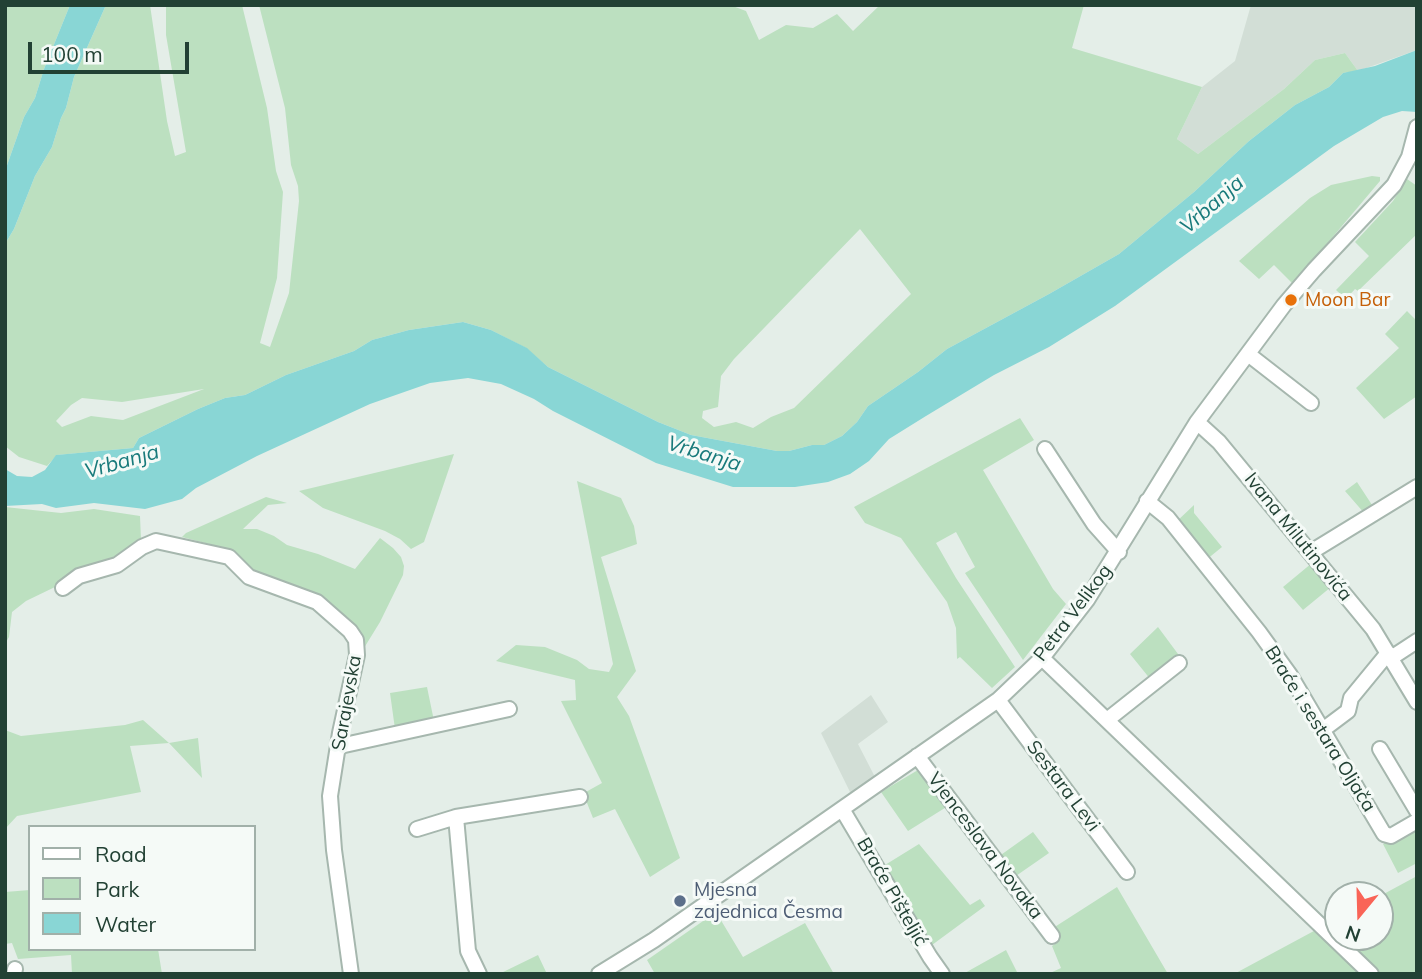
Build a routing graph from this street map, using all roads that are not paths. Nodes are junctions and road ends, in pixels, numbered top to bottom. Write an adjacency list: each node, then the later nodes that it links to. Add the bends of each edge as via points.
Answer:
1 (1417, 127): 2 (street, Petra Velikog, via 1409,157 1394,185 1306,278)
2 (1248, 354): 3 (street); 4 (street, Petra Velikog)
3 (1311, 403)
4 (1198, 422): 7 (street, Petra Velikog); 9 (street, Ivana Milutinovića)
5 (1045, 449): 8 (street, via 1094,524)
6 (1417, 487): 9 (street)
7 (1147, 502): 8 (street, Petra Velikog); 19 (street, Braće i sestara Oljača, via 1168,519 1259,632)
8 (1119, 552): 13 (street, Petra Velikog)
9 (1311, 552): 12 (street, Ivana Milutinovića)
10 (63, 588): 20 (street, Sarajevska, via 79,576 117,565 156,541 222,554 249,577 317,602 356,640)
11 (1417, 641): 12 (street)
12 (1390, 655): 16 (street, Ivana Milutinovića); 19 (street, via 1351,698 1348,711)
13 (1042, 658): 15 (street, Petra Velikog); 18 (street)
14 (1179, 663): 18 (street)
15 (998, 700): 22 (street, Petra Velikog); 29 (street, Sestara Levi)
16 (1417, 702)
17 (509, 709): 20 (street)
18 (1107, 720): 35 (street)
19 (1324, 729): 27 (street, Braće i sestara Oljača, via 1384,834 1391,836)
20 (340, 746): 31 (street, Sarajevska, via 331,806)
21 (1380, 749): 25 (street, Braće i sestara Oljača)
22 (917, 756): 24 (street, Petra Velikog); 30 (street, Vjenceslava Novaka)
23 (580, 797): 26 (street)
24 (842, 810): 33 (street, Petra Velikog); 34 (street, Braće Pišteljić)
25 (1417, 811)
26 (456, 817): 28 (street); 32 (street, via 468,951)
27 (1417, 821)
28 (417, 829)
29 (1127, 872)
30 (1052, 936)
31 (351, 974)
32 (478, 974)
33 (599, 974)
34 (942, 974)
35 (1370, 974)

